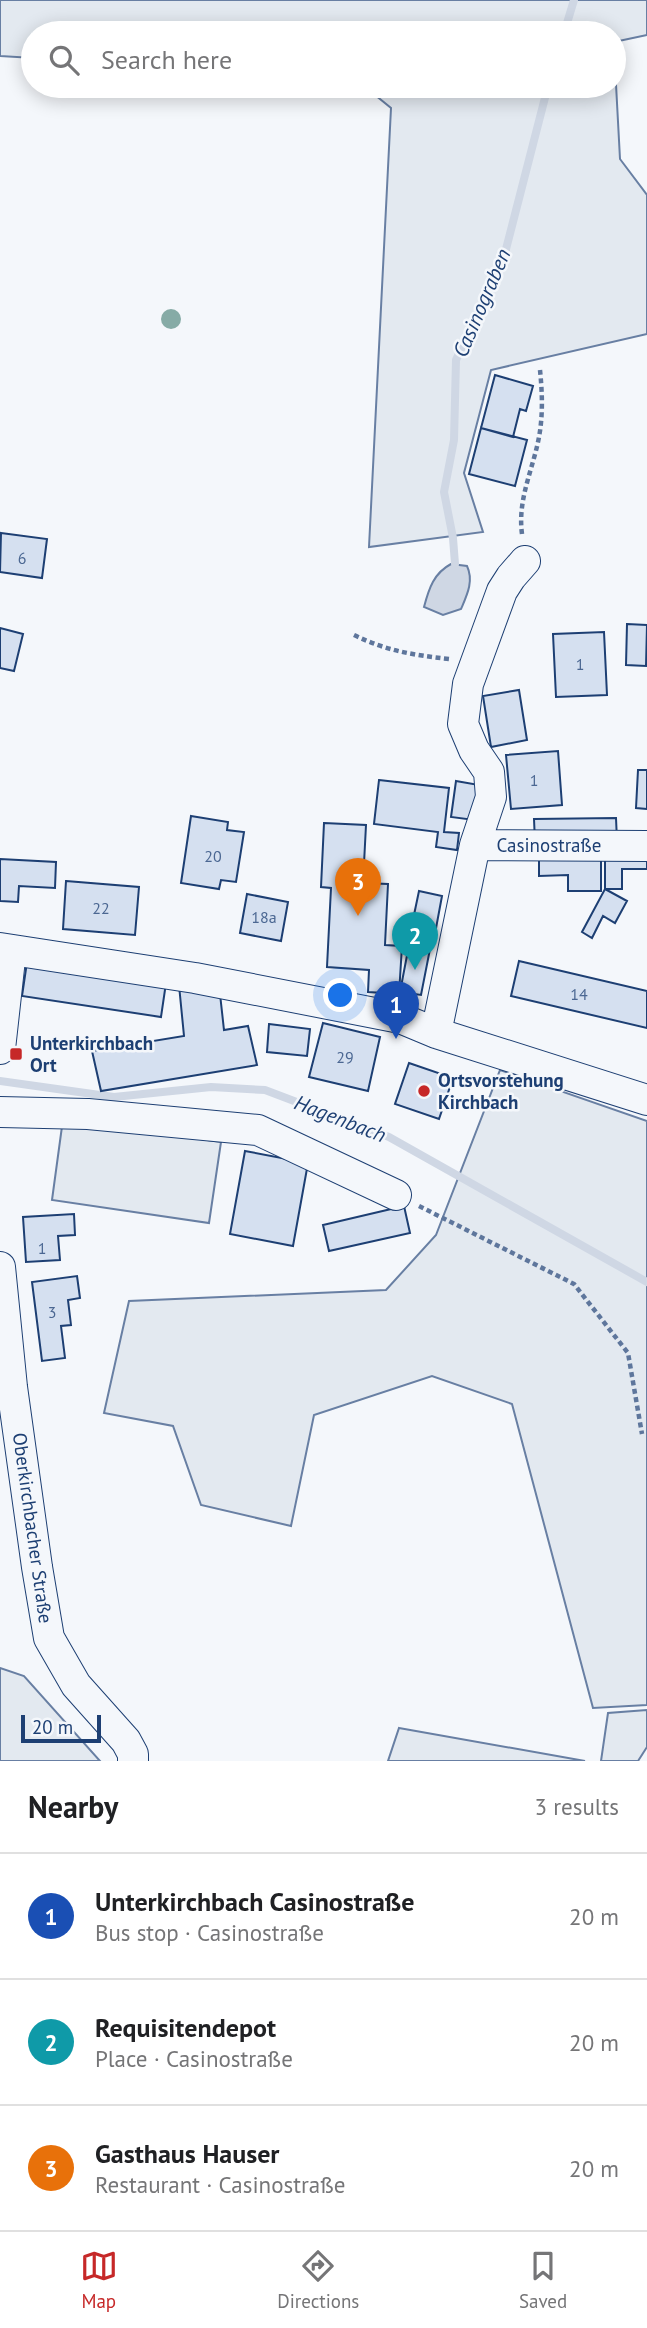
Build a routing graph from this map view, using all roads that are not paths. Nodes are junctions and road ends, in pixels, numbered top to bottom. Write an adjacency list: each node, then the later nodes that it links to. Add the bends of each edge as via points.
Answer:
1 (525, 561): 2 (street, via 502,591 468,684 463,724 489,772 491,797)
2 (475, 845): 3 (street, Casinostraße); 5 (street, Casinostraße)
3 (647, 846)
4 (5, 949): 5 (street, via 195,978 400,1018); 6 (street)
5 (436, 1032): 7 (street)
6 (1, 1036)
7 (647, 1100)
8 (0, 1112): 9 (street, via 88,1114 258,1130)
9 (396, 1195)
10 (0, 1267): 11 (street, Oberkirchbacher Straße, via 12,1387 49,1639 76,1685 126,1741)
11 (133, 1761)

